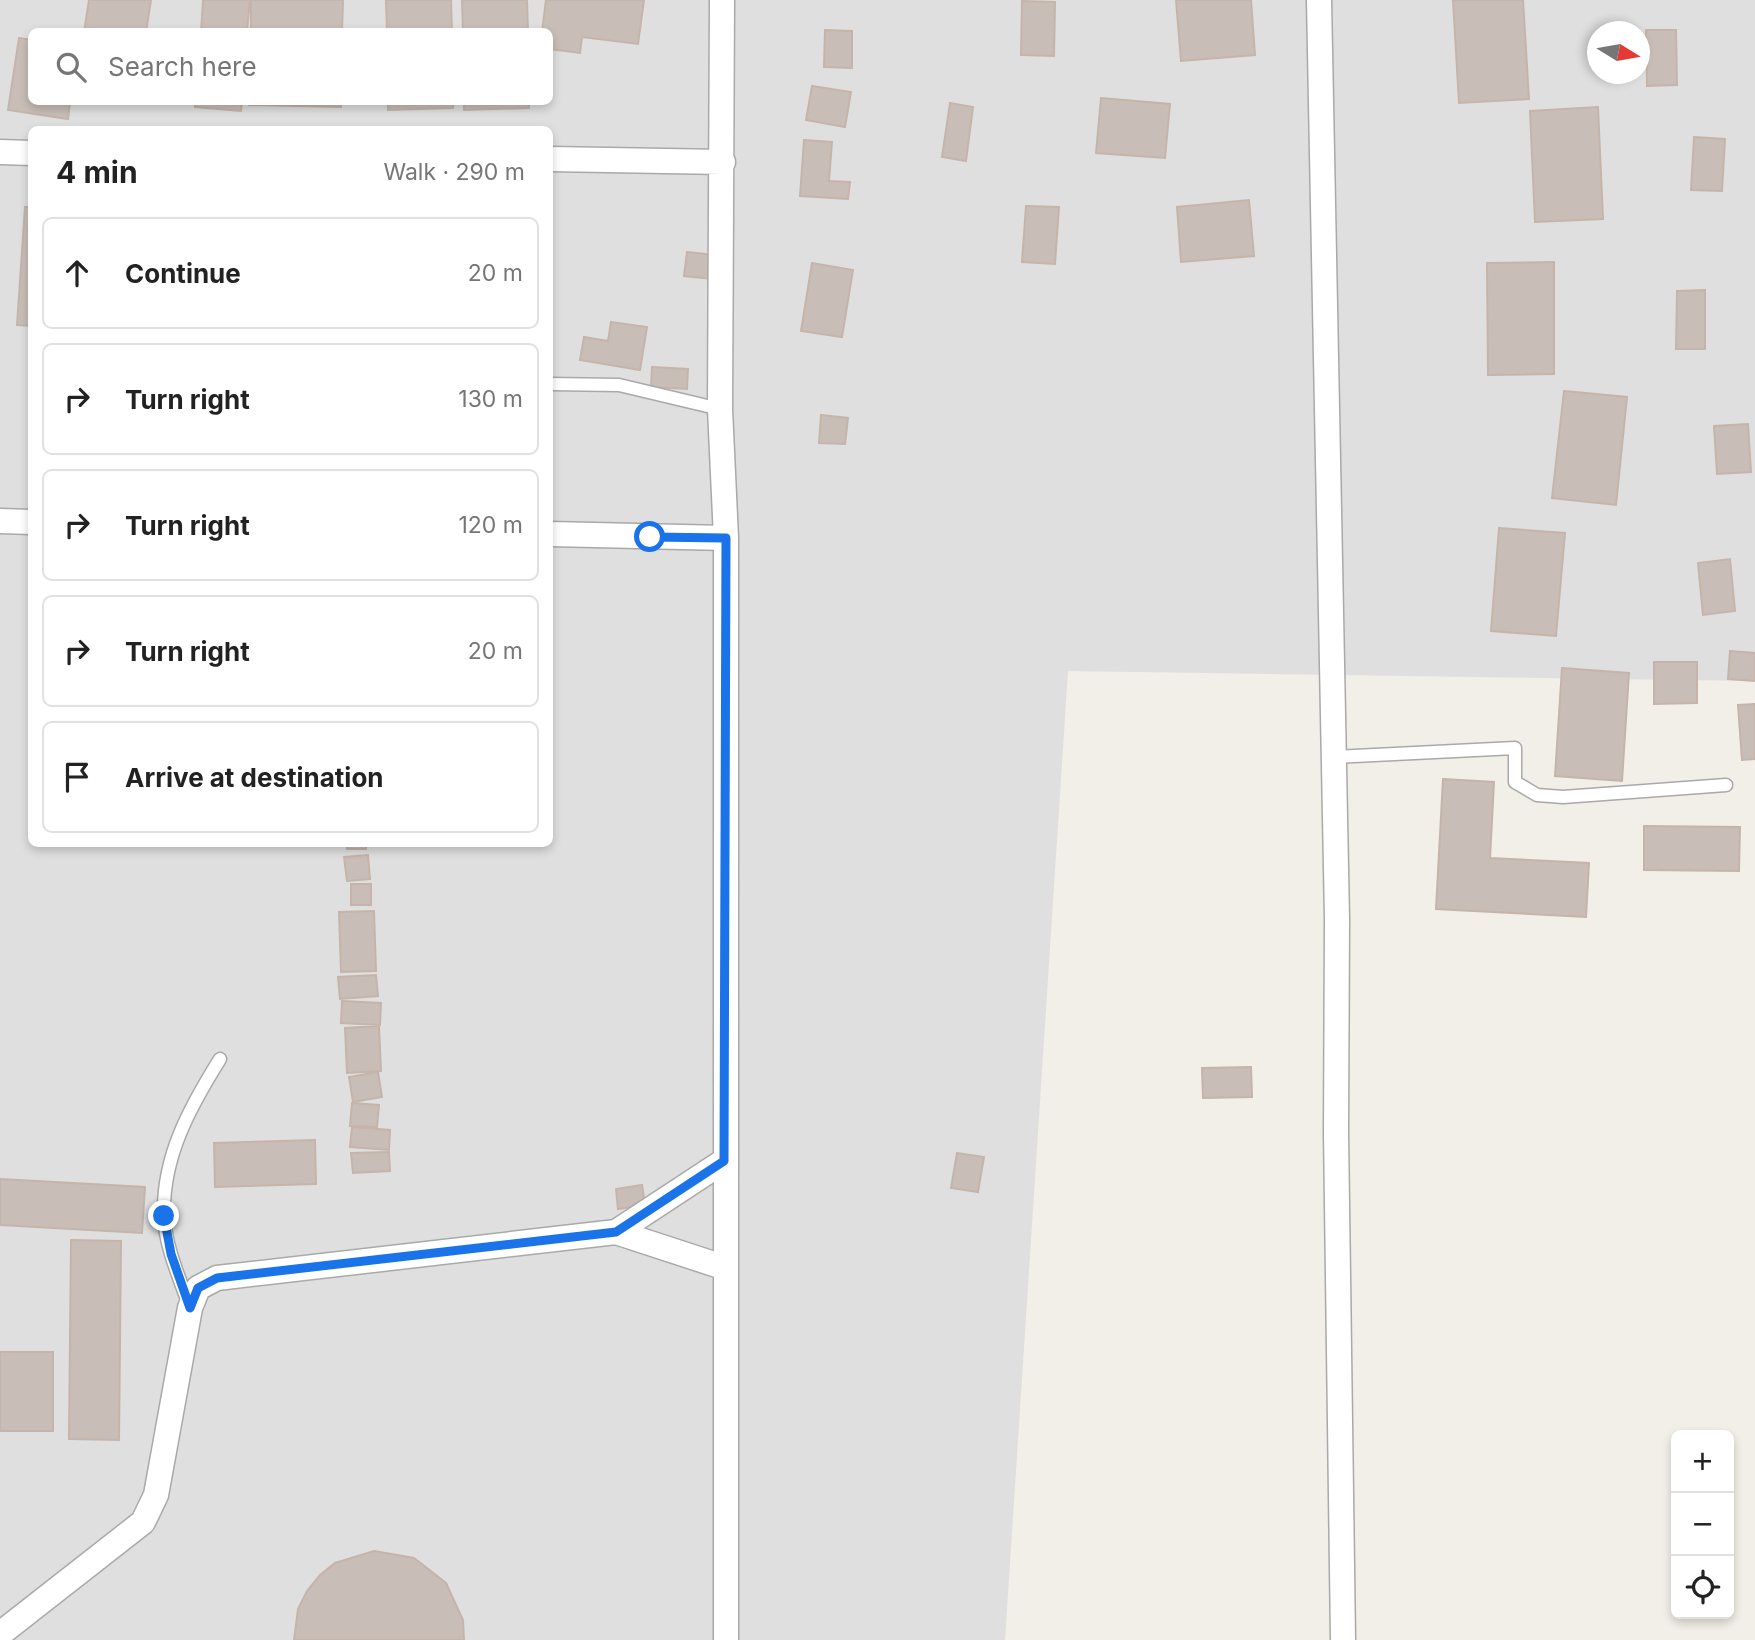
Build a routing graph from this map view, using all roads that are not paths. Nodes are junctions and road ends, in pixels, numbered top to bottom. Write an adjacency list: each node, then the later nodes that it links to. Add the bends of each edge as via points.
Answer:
1 (722, 0): 6 (street)
2 (1319, 0): 13 (street)
3 (0, 152): 4 (street)
4 (28, 153)
5 (553, 159): 6 (street)
6 (723, 162): 8 (street)
7 (553, 384): 8 (lane, via 619,386)
8 (720, 410): 12 (street)
9 (0, 522): 10 (street)
10 (28, 522)
11 (553, 534): 12 (street)
12 (726, 538): 16 (street)
13 (1334, 757): 14 (lane, via 1515,748 1515,782 1537,795 1563,797); 22 (street)
14 (1726, 785)
15 (220, 1059): 19 (lane, via 191,1106 169,1161 164,1216 171,1254)
16 (724, 1161): 17 (street); 18 (street)
17 (616, 1232): 18 (street); 19 (street, via 217,1278 198,1288)
18 (726, 1268): 21 (street)
19 (190, 1308): 20 (street, via 156,1495 143,1522)
20 (0, 1634)
21 (726, 1640)
22 (1343, 1640)

